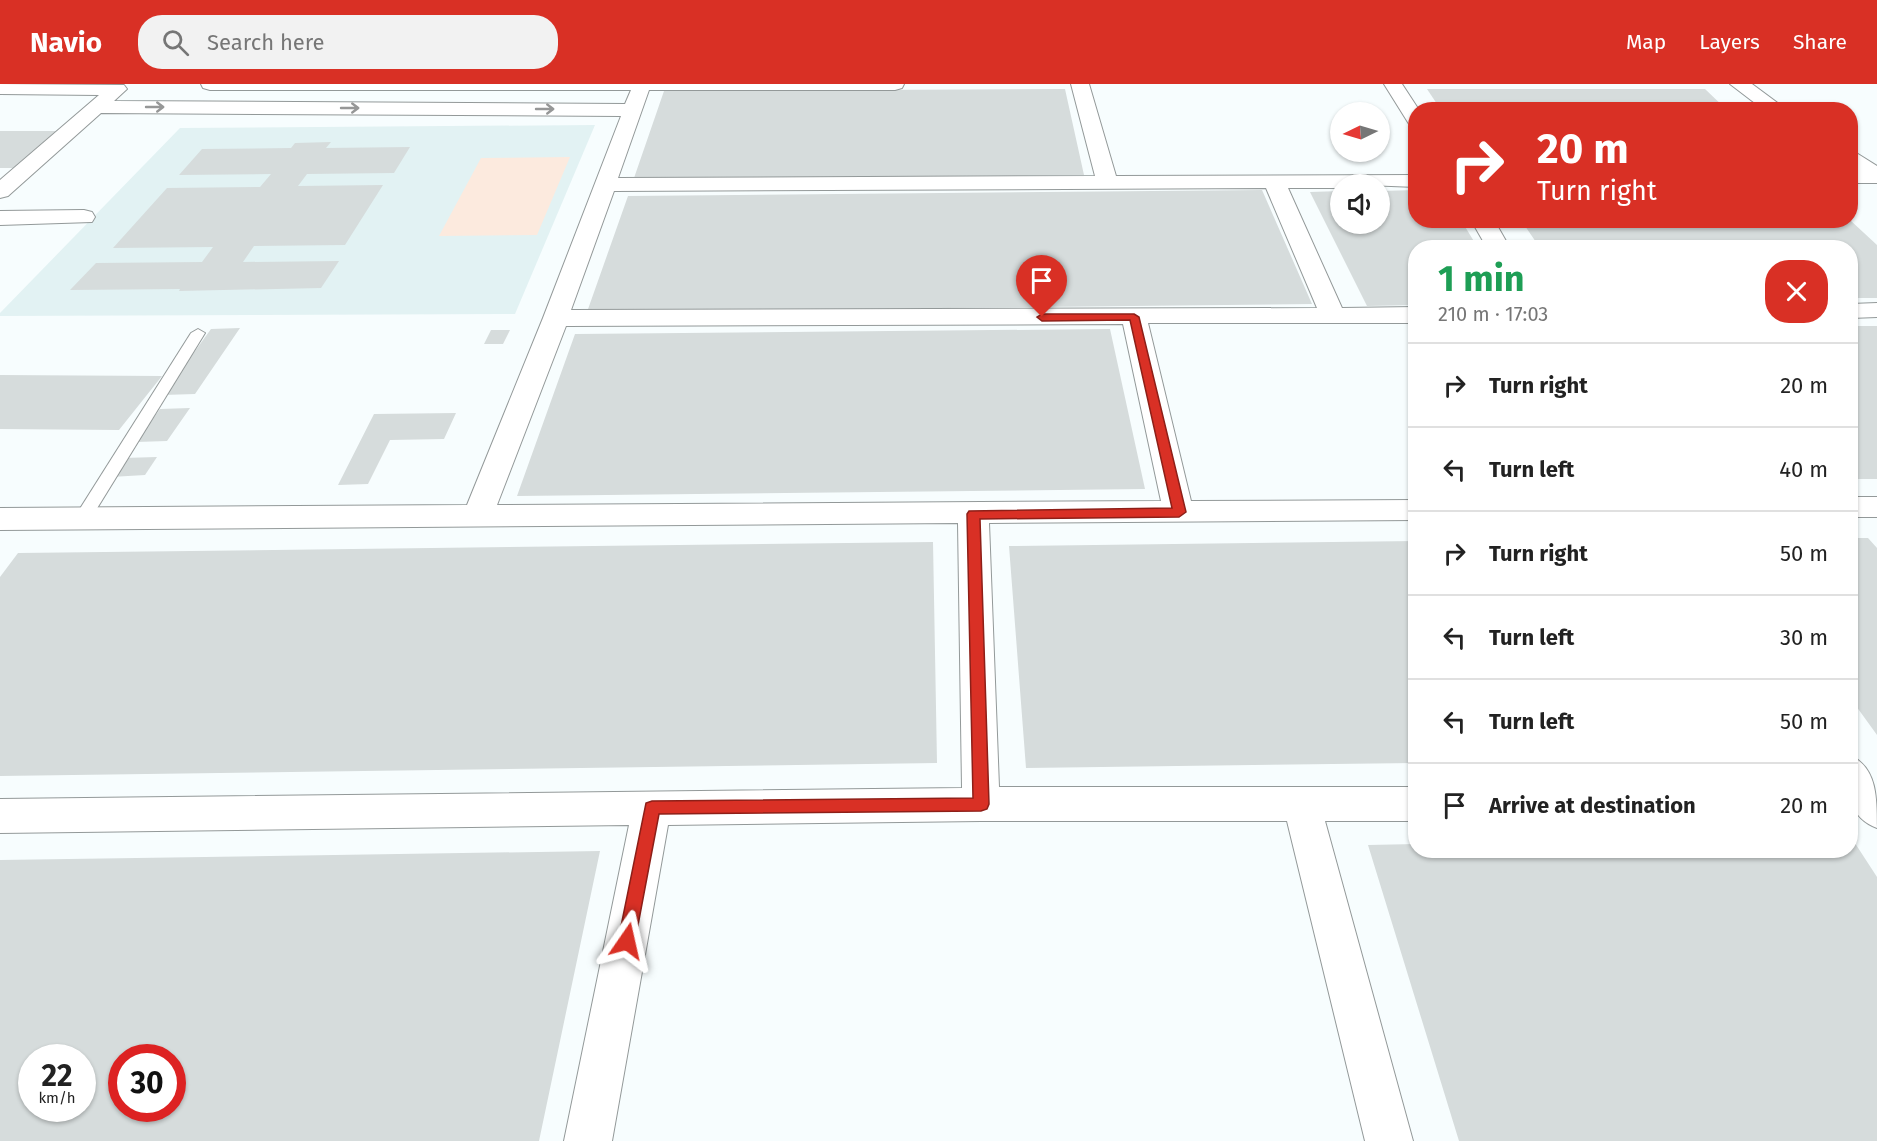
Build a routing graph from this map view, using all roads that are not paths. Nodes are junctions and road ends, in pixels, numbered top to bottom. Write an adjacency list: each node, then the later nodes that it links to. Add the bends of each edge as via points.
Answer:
1 (210, 84): 2 (street)
2 (341, 84): 7 (street)
3 (895, 84): 7 (street)
4 (1080, 84): 19 (street)
5 (1393, 84): 12 (street)
6 (1739, 84): 10 (street)
7 (643, 85): 13 (street)
8 (119, 86): 9 (street); 11 (street)
9 (0, 88)
10 (1766, 102)
11 (97, 107): 13 (street, one-way to 13); 21 (street)
12 (1408, 107)
13 (632, 110): 20 (street)
14 (1858, 163): 15 (street)
15 (1877, 176): 16 (street)
16 (1858, 177)
17 (1274, 181): 18 (street); 19 (street); 27 (street)
18 (1408, 181)
19 (1107, 182): 20 (street)
20 (605, 185): 29 (street)
21 (3, 186)
22 (84, 217): 23 (street)
23 (0, 218)
24 (1877, 310): 25 (street)
25 (1858, 311)
26 (1408, 315): 27 (street)
27 (1333, 316): 28 (street)
28 (1134, 317): 29 (street); 32 (street)
29 (556, 318): 34 (street)
30 (198, 333): 36 (lane)
31 (1408, 510): 32 (street)
32 (1179, 512): 33 (street)
33 (974, 514): 34 (street); 37 (street)
34 (478, 516): 36 (street)
35 (0, 519): 36 (street)
36 (82, 519)
37 (981, 804): 39 (street); 40 (street)
38 (1408, 804): 39 (street)
39 (1302, 805): 43 (street)
40 (652, 808): 41 (street); 42 (street)
41 (0, 816)
42 (588, 1141)
43 (1389, 1141)

